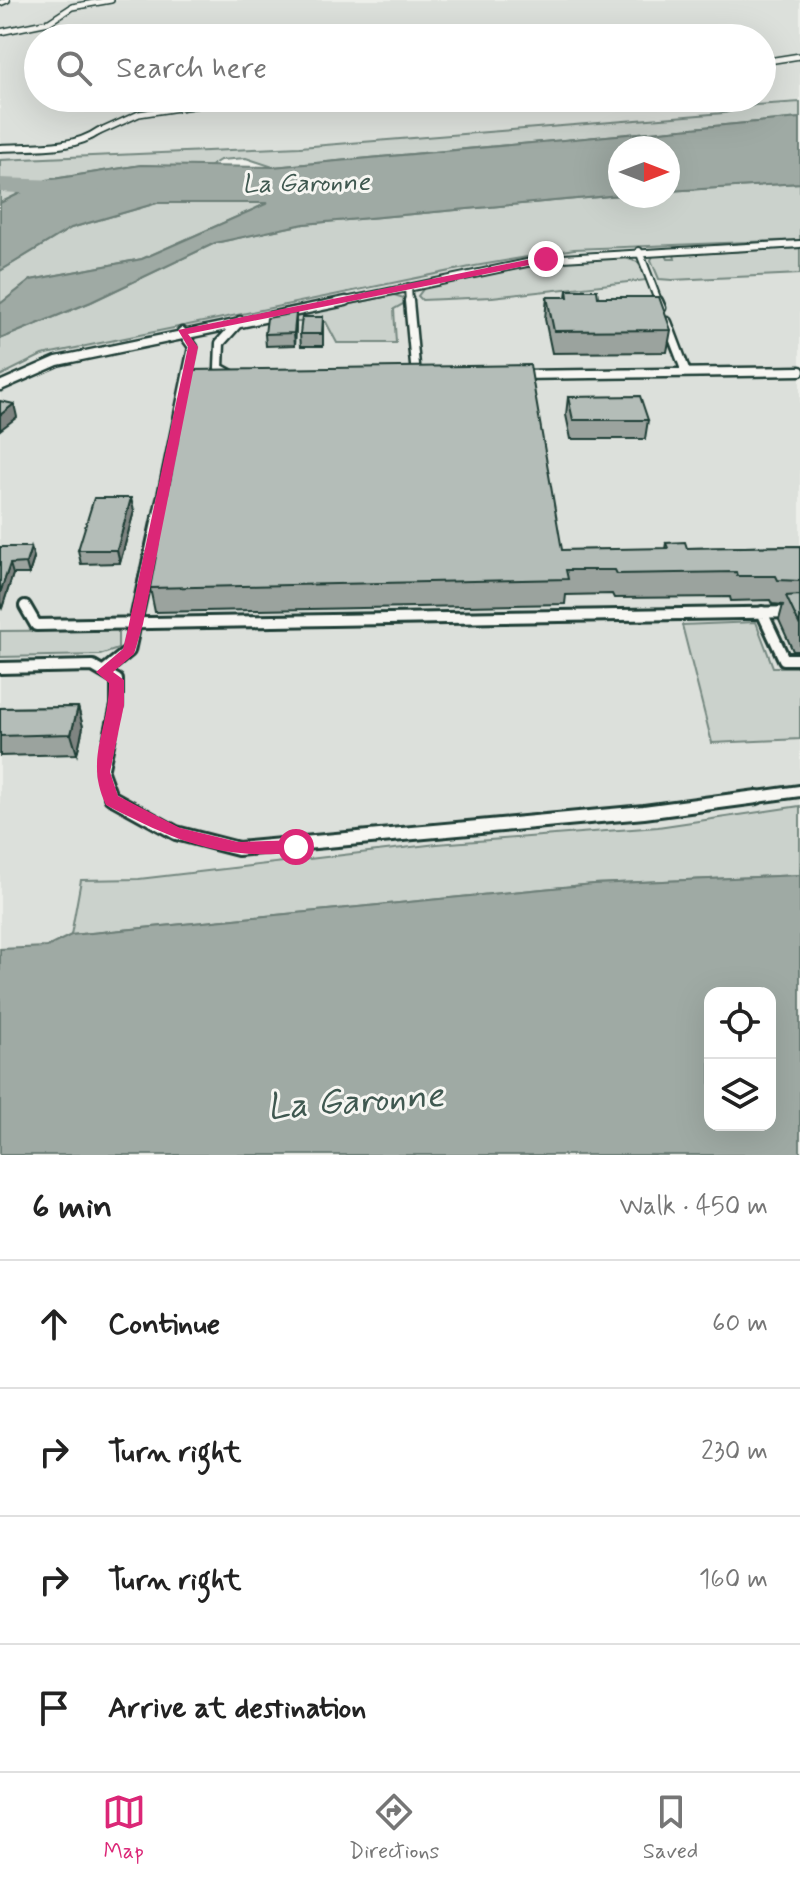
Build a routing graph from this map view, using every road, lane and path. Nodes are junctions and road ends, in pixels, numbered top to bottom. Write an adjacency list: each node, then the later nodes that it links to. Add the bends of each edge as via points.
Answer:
1 (7, 0): 3 (lane)
2 (111, 0): 4 (lane, via 72,7)
3 (0, 3)
4 (39, 24)
5 (24, 27): 6 (lane)
6 (0, 32)
7 (800, 56): 8 (lane)
8 (776, 60)
9 (152, 112): 10 (lane, via 108,125 90,138)
10 (0, 148)
11 (800, 244): 12 (lane)
12 (639, 251): 13 (lane, via 546,259); 17 (lane)
13 (408, 287): 14 (lane); 19 (lane)
14 (240, 321): 15 (lane); 22 (lane, via 220,343 219,368 239,379)
15 (182, 332): 23 (lane, via 193,347); 25 (lane, via 57,361)
16 (800, 371): 17 (lane)
17 (686, 372): 18 (lane)
18 (511, 375)
19 (416, 376): 20 (lane); 21 (lane)
20 (432, 376)
21 (401, 377)
22 (212, 379)
23 (186, 380): 24 (lane); 29 (lane)
24 (199, 380)
25 (0, 386)
26 (25, 606): 29 (lane, via 36,625)
27 (762, 612): 28 (lane); 29 (lane); 30 (lane, via 784,659)
28 (800, 612)
29 (136, 624): 32 (lane, via 129,651)
30 (800, 659)
31 (0, 668): 32 (lane, via 93,666)
32 (103, 672): 33 (lane, via 117,680 117,705 102,772 112,800 176,833 238,849 644,812)
33 (800, 791)

